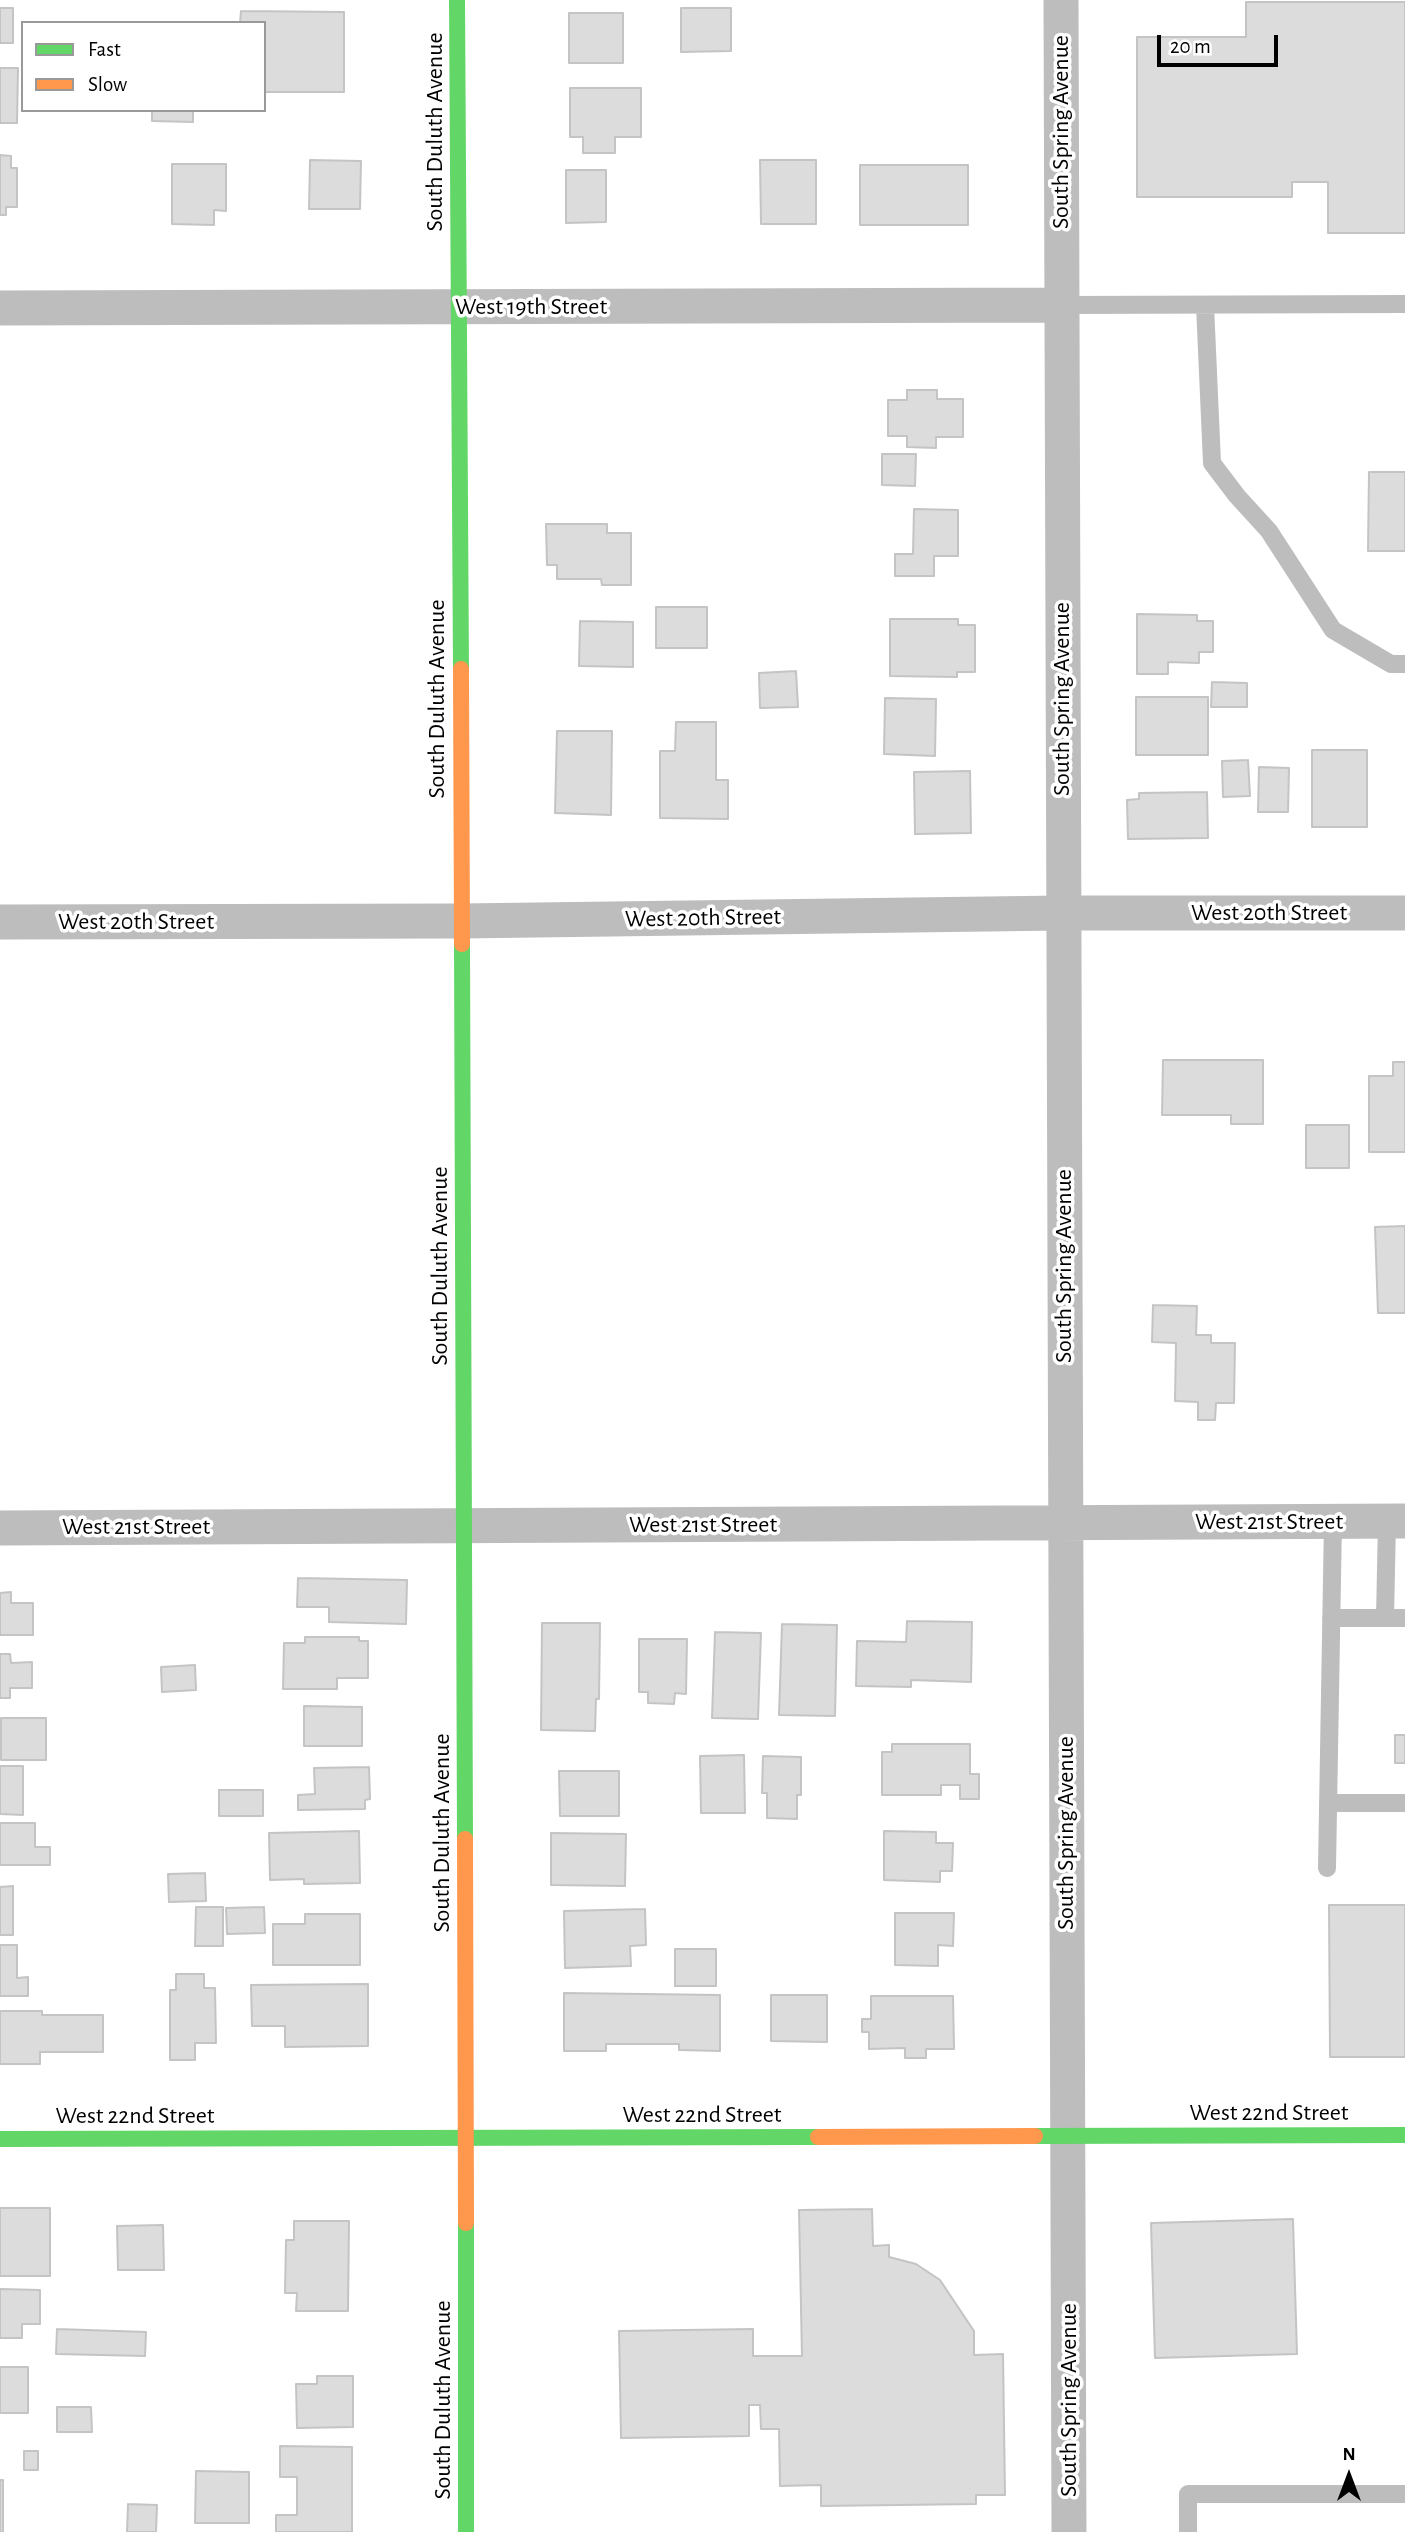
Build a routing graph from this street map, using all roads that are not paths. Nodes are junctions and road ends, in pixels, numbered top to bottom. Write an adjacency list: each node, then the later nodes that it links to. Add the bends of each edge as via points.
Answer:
1 (457, 0): 6 (street, South Duluth Avenue)
2 (1061, 0): 5 (street, South Spring Avenue)
3 (1205, 304): 4 (lane); 5 (lane); 8 (lane, via 1212,463 1269,531 1333,630 1391,664)
4 (1405, 304)
5 (1061, 305): 6 (street, West 19th Street); 9 (street, South Spring Avenue)
6 (458, 307): 7 (street, West 19th Street); 11 (street, South Duluth Avenue)
7 (0, 308)
8 (1405, 664)
9 (1062, 913): 10 (street, West 20th Street); 11 (street, West 20th Street); 15 (street, South Spring Avenue)
10 (1405, 913)
11 (461, 921): 12 (street, West 20th Street); 16 (street, South Duluth Avenue)
12 (0, 922)
13 (1333, 1521): 14 (street, West 21st Street); 15 (street, West 21st Street); 18 (lane)
14 (1396, 1521): 19 (lane)
15 (1065, 1523): 16 (street, West 21st Street); 25 (street, South Spring Avenue)
16 (465, 1526): 17 (street, West 21st Street); 26 (street, South Duluth Avenue)
17 (0, 1528)
18 (1331, 1618): 19 (lane); 21 (lane)
19 (1385, 1618): 20 (lane)
20 (1405, 1618)
21 (1328, 1802): 22 (lane); 23 (lane)
22 (1405, 1803)
23 (1326, 1868)
24 (1405, 2135): 25 (street, West 22nd Street)
25 (1067, 2137): 26 (street, West 22nd Street); 30 (street, South Spring Avenue)
26 (465, 2138): 27 (street, West 22nd Street); 29 (street, South Duluth Avenue)
27 (0, 2139)
28 (1405, 2494): 31 (lane, via 1188,2494)
29 (466, 2532)
30 (1069, 2532)
31 (1188, 2532)

